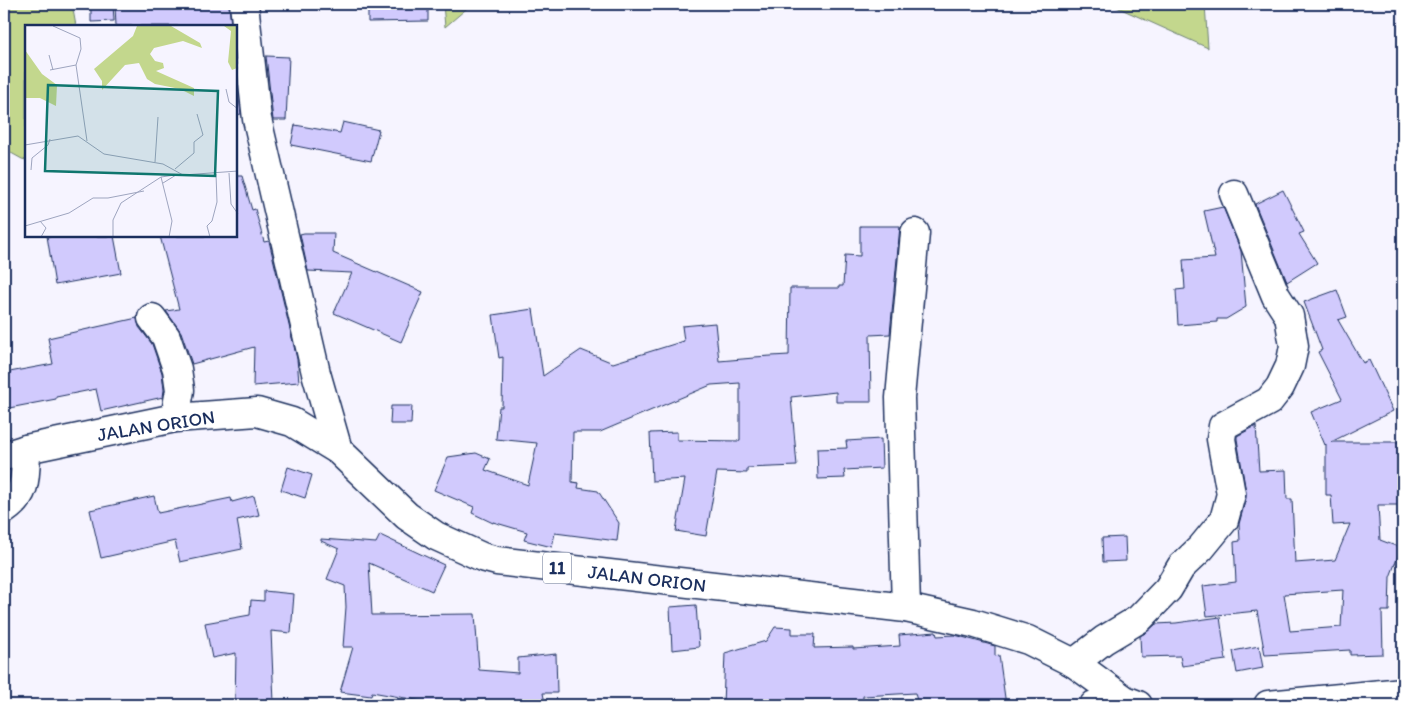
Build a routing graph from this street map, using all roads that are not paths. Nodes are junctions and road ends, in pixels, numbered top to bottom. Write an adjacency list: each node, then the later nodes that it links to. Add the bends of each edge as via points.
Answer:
1 (244, 4): 6 (main road, via 257,119 316,373)
2 (1234, 194): 10 (main road, via 1276,296 1289,316 1294,346 1290,366 1269,401 1223,426 1221,439 1231,494 1224,520 1139,619)
3 (915, 234): 9 (main road, via 900,398)
4 (152, 318): 5 (main road, via 166,338 177,369 180,390)
5 (175, 418): 6 (main road, JALAN ORION / 11, via 257,412 292,422); 7 (main road, JALAN ORION / 11)
6 (338, 450): 9 (main road, JALAN ORION / 11, via 406,516 436,536 482,557)
7 (15, 453): 8 (main road, via 25,472 22,492)
8 (4, 510)
9 (906, 608): 10 (main road, JALAN ORION / 11, via 1028,640)
10 (1074, 663): 12 (main road, JALAN ORION / 11)
11 (1403, 692): 14 (main road)
12 (1131, 703): 13 (main road)
13 (1094, 705)
14 (1268, 705)

